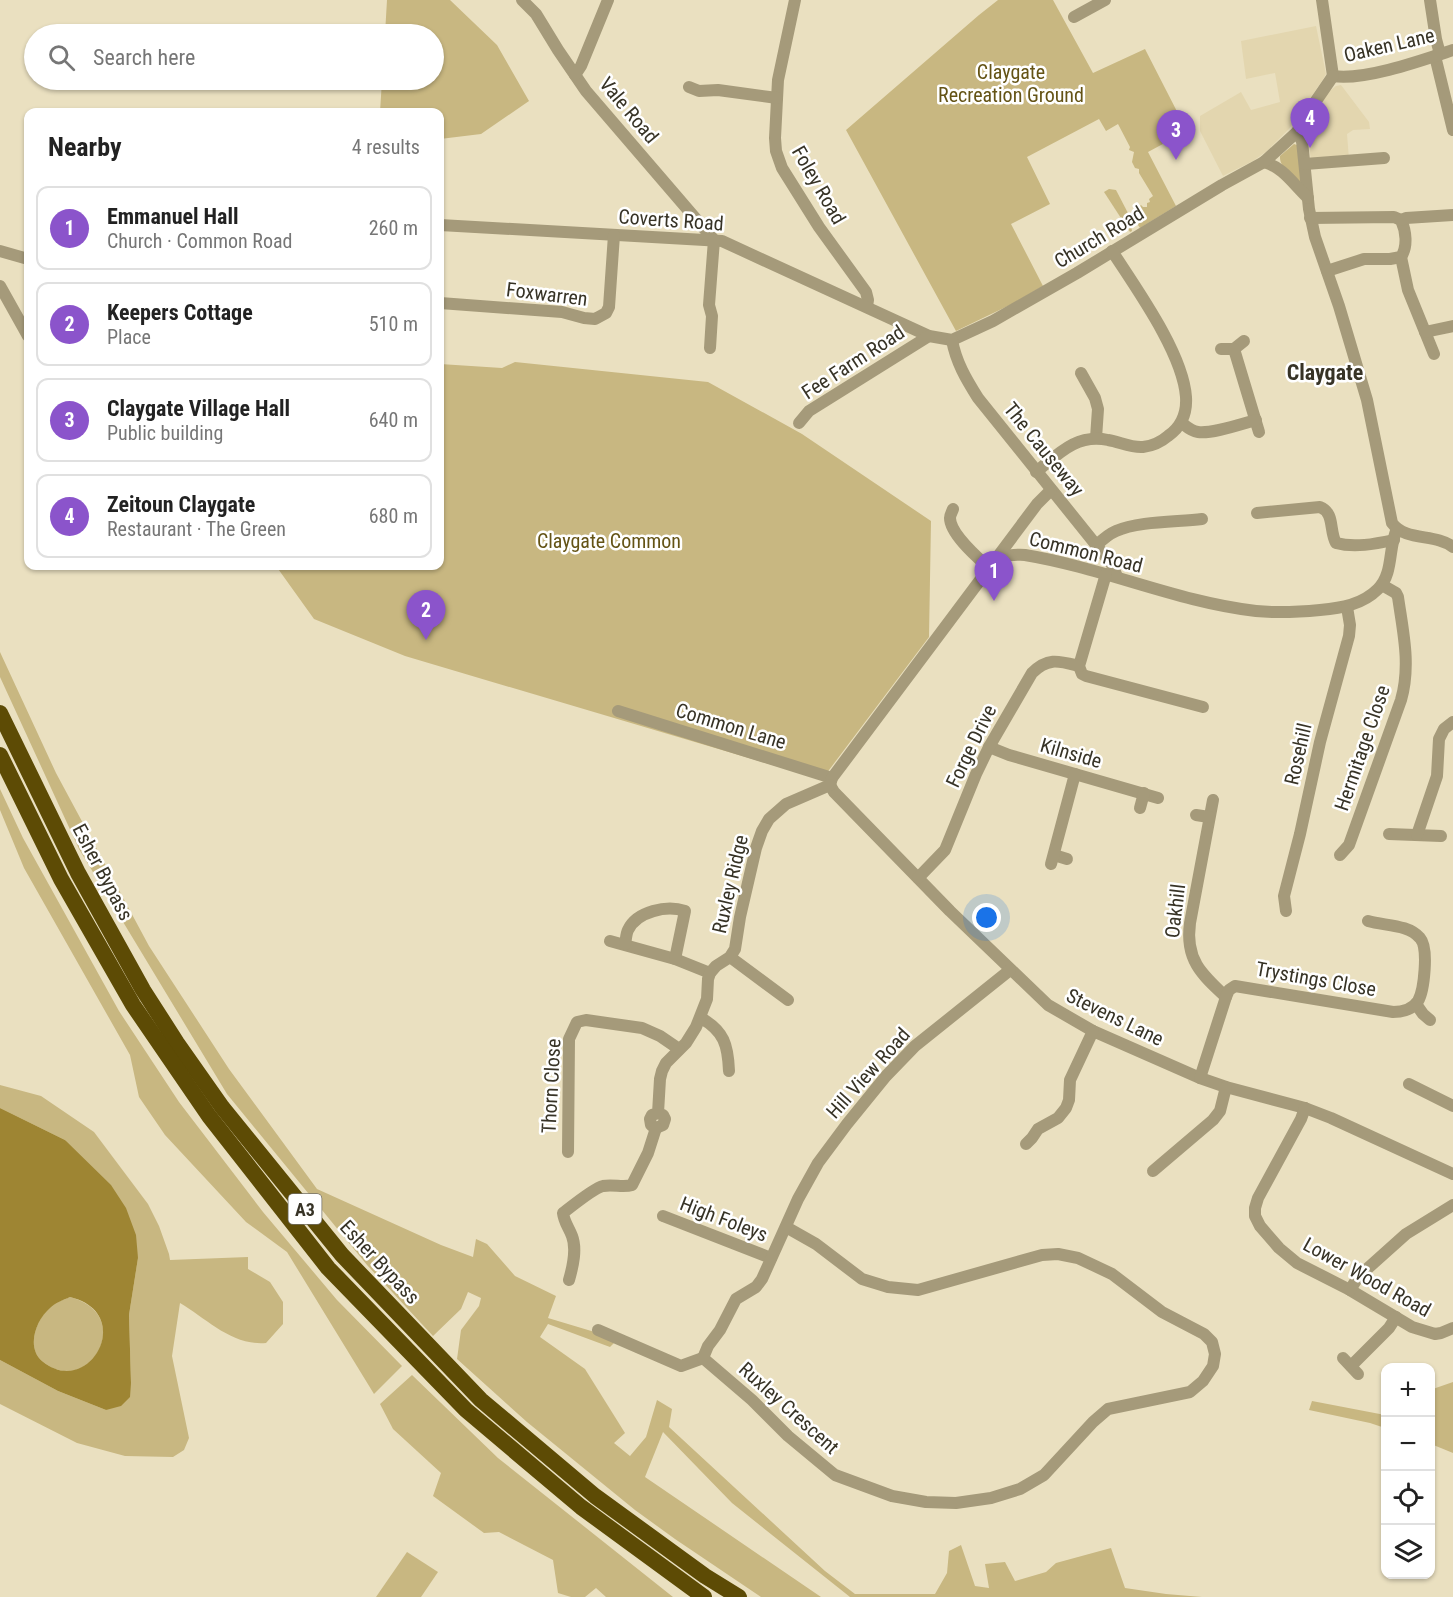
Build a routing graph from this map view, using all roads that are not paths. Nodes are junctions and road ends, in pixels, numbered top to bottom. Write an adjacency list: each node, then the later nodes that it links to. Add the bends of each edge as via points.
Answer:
1 (522, 0): 10 (street, Vale Road, via 536,14)
2 (608, 0): 10 (street)
3 (795, 0): 13 (street, Foley Road)
4 (1105, 0): 7 (street)
5 (1322, 0): 11 (street)
6 (1430, 0): 9 (street)
7 (1074, 17)
8 (1453, 50): 9 (street, Oaken Lane)
9 (1437, 55): 11 (street, Oaken Lane, via 1356,76); 14 (street)
10 (575, 75): 25 (street, Vale Road)
11 (1333, 76): 15 (street, Church Road)
12 (689, 87): 13 (street)
13 (777, 98): 33 (street, Foley Road, via 775,138 782,168 866,292)
14 (1448, 125)
15 (1297, 132): 17 (street, Church Road); 18 (street)
16 (1384, 158): 18 (street)
17 (1264, 162): 19 (street, via 1283,171); 27 (street, Church Road)
18 (1305, 164): 19 (street)
19 (1308, 198): 21 (street)
20 (1453, 215): 22 (street)
21 (1310, 218): 22 (street, via 1382,216); 30 (street)
22 (1401, 220): 28 (street, via 1405,236)
23 (444, 225): 24 (street, Coverts Road)
24 (614, 235): 25 (street, Coverts Road); 32 (street, Foxwarren, via 609,307 595,319 562,312)
25 (714, 240): 33 (street, Coverts Road, via 731,244); 39 (street)
26 (0, 251): 29 (street)
27 (1112, 251): 38 (street, Church Road, via 993,321); 44 (street, via 1159,325 1177,363 1186,398)
28 (1401, 256): 30 (street, via 1364,259); 36 (street, via 1408,290)
29 (24, 258)
30 (1327, 271): 51 (street, via 1367,400)
31 (0, 286): 35 (street)
32 (444, 303)
33 (867, 306): 37 (street, Coverts Road)
34 (1453, 326): 36 (street)
35 (24, 329)
36 (1425, 332): 41 (street)
37 (929, 336): 38 (street, Coverts Road); 43 (street, Fee Farm Road, via 809,411)
38 (952, 340): 46 (street, The Causeway, via 957,361 978,398)
39 (710, 348)
40 (1221, 349): 44 (street, via 1239,345 1258,426 1198,432)
41 (1434, 354)
42 (1081, 381): 45 (street, via 1095,398 1098,409)
43 (799, 423)
44 (1182, 423): 45 (street, via 1165,439 1142,447)
45 (1096, 438): 46 (street, via 1073,443)
46 (1036, 472): 47 (street, The Causeway)
47 (1051, 490): 52 (street, The Causeway); 54 (street)
48 (953, 509): 55 (street, via 950,520 956,532)
49 (1257, 513): 51 (street, via 1326,509 1336,543 1345,546)
50 (1202, 519): 52 (street, via 1125,528 1114,531)
51 (1395, 534): 53 (street, via 1440,539); 57 (street, via 1391,562)
52 (1097, 545): 56 (street, The Causeway, via 1116,571)
53 (1453, 547)
54 (998, 556): 55 (street); 56 (street, Common Road, via 1022,555)
55 (989, 568): 67 (street)
56 (1111, 575): 58 (street, Common Road, via 1206,602 1257,611); 59 (street)
57 (1382, 585): 58 (street, Common Road, via 1372,595); 77 (street, Hermitage Close, via 1398,597 1406,682 1349,845)
58 (1347, 607): 80 (street, Rosehill, via 1349,636 1284,896)
59 (1079, 666): 60 (street, via 1086,676); 64 (street, Forge Drive, via 1054,661 1039,666)
60 (1203, 707)
61 (618, 711): 67 (street, Common Lane)
62 (0, 713): 117 (highway, Esher Bypass / A3, via 78,873 143,990 222,1107 342,1255 481,1400 595,1496)
63 (1453, 722): 75 (street, via 1439,739 1437,776)
64 (989, 747): 66 (street, Kilnside); 79 (street, Forge Drive, via 945,850)
65 (0, 755): 116 (highway, Esher Bypass / A3, via 61,879 133,1005 209,1116 328,1268 466,1410 581,1507)
66 (1075, 774): 68 (street, Kilnside); 78 (street, via 1052,860)
67 (831, 782): 79 (street, Stevens Lane, via 834,792); 84 (street, Ruxley Ridge, via 786,804 762,831)
68 (1144, 794): 69 (street, Kilnside); 71 (street)
69 (1158, 798)
70 (1213, 800): 73 (street, Oakhill)
71 (1140, 808)
72 (1196, 815): 73 (street)
73 (1209, 817): 88 (street, Oakhill, via 1188,940 1202,972)
74 (1389, 834): 75 (street)
75 (1417, 835): 76 (street)
76 (1441, 836)
77 (1340, 855)
78 (1067, 859)
79 (918, 878): 86 (street, Stevens Lane)
80 (1286, 911)
81 (1368, 920): 90 (street, via 1426,938 1421,993)
82 (610, 941): 83 (street)
83 (625, 944): 85 (street); 85 (street, Ruxley Ridge, via 629,928 643,916 676,908 685,911)
84 (730, 957): 87 (street, Ruxley Ridge); 89 (street, Ruxley Ridge)
85 (675, 958): 87 (street)
86 (1010, 970): 93 (street, Stevens Lane, via 1047,1005); 107 (street, Hill View Road, via 915,1046 886,1076 818,1163)
87 (710, 973): 91 (street)
88 (1226, 997): 90 (street, Trystings Close, via 1232,987 1244,986 1393,1012 1403,1012); 96 (street)
89 (788, 1000)
90 (1416, 1004): 92 (street)
91 (700, 1018): 94 (street); 95 (street, via 710,1023 725,1042)
92 (1430, 1020)
93 (1093, 1031): 96 (street, Stevens Lane); 101 (street, via 1070,1080 1066,1108 1058,1118 1038,1129)
94 (679, 1049): 102 (street, Thorn Close, via 642,1028 578,1022 569,1039); 109 (street, via 666,1063 660,1079 658,1113 663,1115 663,1125 657,1128 632,1185 600,1186 563,1213 573,1238)
95 (729, 1071)
96 (1200, 1078): 98 (street, Stevens Lane)
97 (1408, 1084): 99 (street)
98 (1226, 1088): 100 (street, Stevens Lane); 103 (street, via 1214,1120)
99 (1453, 1106)
100 (1305, 1108): 104 (street, Stevens Lane); 110 (street, Lower Wood Road, via 1258,1198 1255,1216 1288,1257)
101 (1026, 1144)
102 (568, 1152)
103 (1153, 1171)
104 (1453, 1174)
105 (1453, 1205): 110 (street, via 1406,1234 1358,1277)
106 (663, 1216): 108 (street, High Foleys)
107 (786, 1227): 108 (street); 114 (street, Ruxley Crescent, via 862,1279 888,1287 918,1290 1042,1255 1077,1258 1112,1274 1162,1312 1203,1334 1212,1342 1213,1366 1190,1392 1108,1409 1044,1475 1020,1489 956,1503 892,1496 835,1475)
108 (771, 1258): 114 (street, via 756,1287 736,1299)
109 (569, 1280)
110 (1350, 1290): 111 (street, Lower Wood Road)
111 (1396, 1317): 112 (street, Lower Wood Road, via 1428,1333); 115 (street)
112 (1453, 1328)
113 (598, 1330): 114 (street, via 681,1366)
114 (703, 1358)
115 (1351, 1366)
116 (704, 1597)
117 (740, 1597)

